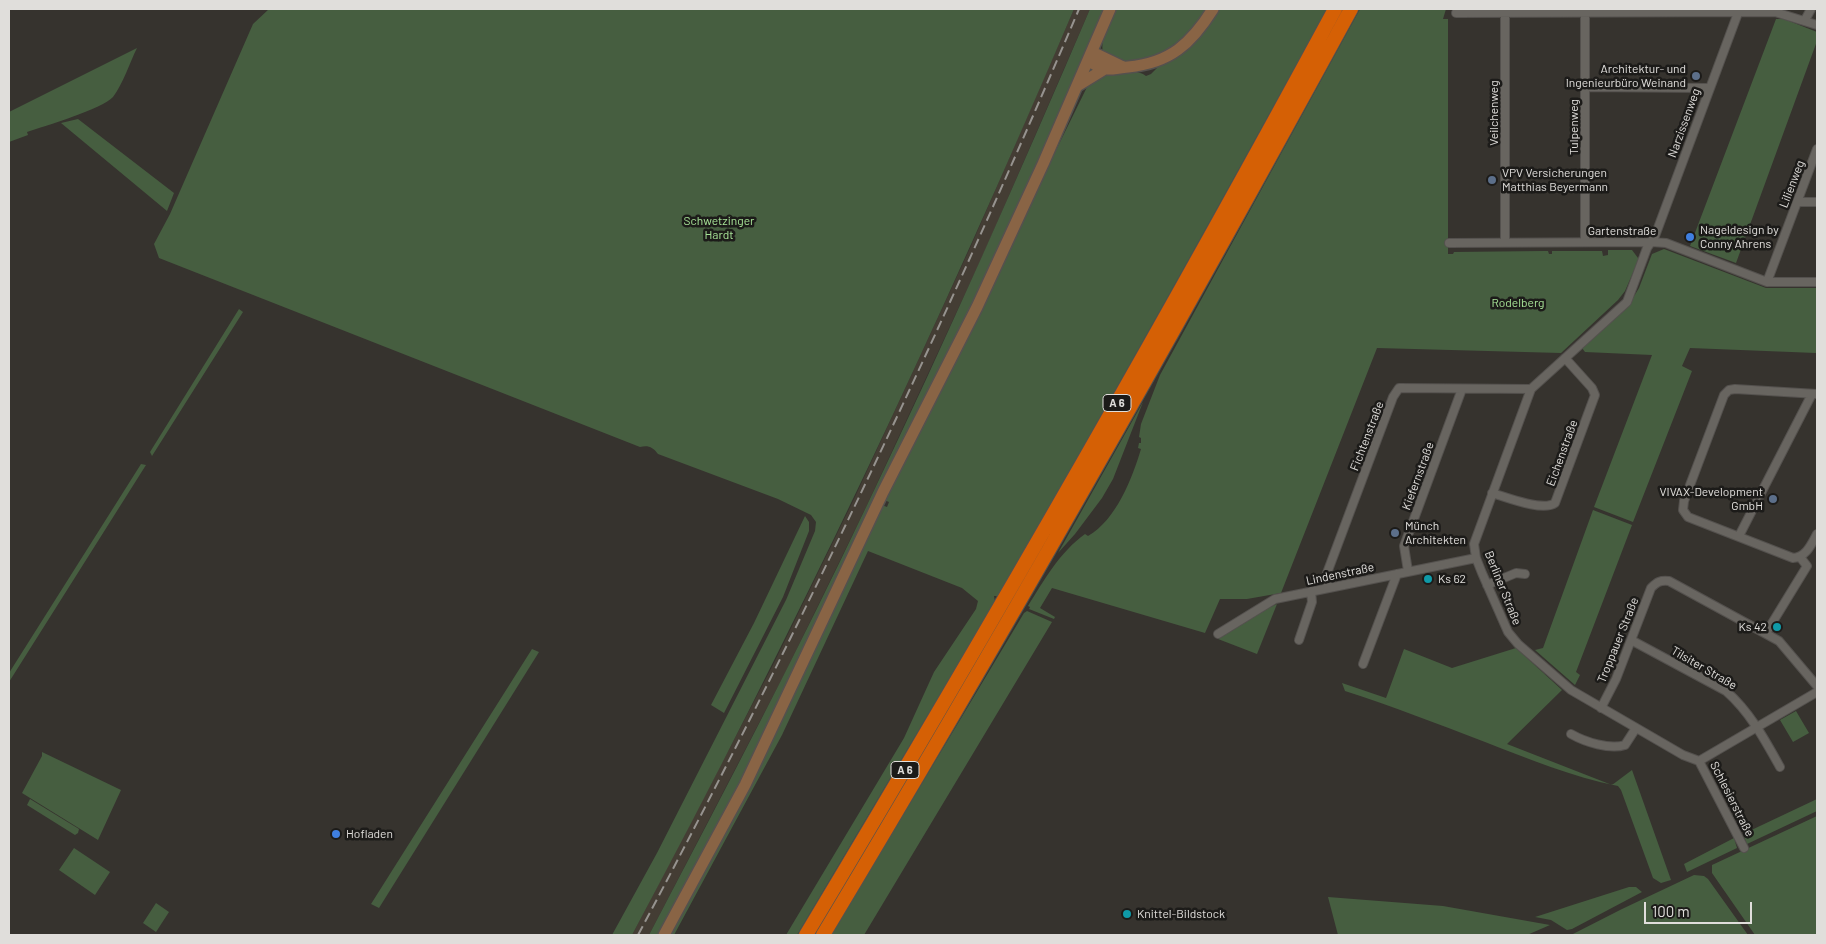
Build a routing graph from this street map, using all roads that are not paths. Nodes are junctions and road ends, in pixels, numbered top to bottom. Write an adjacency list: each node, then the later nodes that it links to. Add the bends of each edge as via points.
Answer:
1 (1110, 9): 12 (main road)
2 (1213, 9): 13 (main road, via 1178,51 1153,63)
3 (1335, 9): 42 (highway, A 6)
4 (1351, 9): 42 (highway, A 6, via 1160,358)
5 (1811, 9): 10 (street)
6 (1456, 13): 9 (street)
7 (1585, 13): 8 (street); 9 (street); 16 (street, Tulpenweg)
8 (1738, 13): 10 (street, via 1775,12); 17 (street, Narzissenweg)
9 (1506, 14): 21 (street, Veilchenweg)
10 (1805, 20): 11 (street)
11 (1817, 25)
12 (1090, 56): 13 (main road); 14 (main road); 15 (main road)
13 (1124, 68): 14 (main road)
14 (1104, 70): 15 (main road)
15 (1077, 86): 57 (main road, via 992,275 878,501 762,750)
16 (1586, 87): 17 (street); 22 (street, Tulpenweg)
17 (1709, 88): 23 (street, Narzissenweg)
18 (1817, 149): 19 (street, Lilienweg)
19 (1797, 202): 20 (street); 25 (street, Lilienweg)
20 (1817, 202)
21 (1505, 242): 22 (street, Gartenstraße); 24 (street, Gartenstraße)
22 (1585, 242): 23 (street, Gartenstraße)
23 (1652, 242): 25 (street, Gartenstraße, via 1666,243); 27 (street, Berliner Straße, via 1627,302)
24 (1449, 243)
25 (1767, 282): 26 (street, Gartenstraße)
26 (1817, 282)
27 (1565, 358): 29 (street, Berliner Straße); 31 (street, Eichenstraße, via 1595,395 1555,503 1542,507)
28 (1462, 389): 29 (street, Fichtenstraße); 36 (street, Kiefernstraße, via 1404,546); 40 (street, Fichtenstraße, via 1399,388 1327,572)
29 (1531, 389): 31 (street, Berliner Straße)
30 (1815, 394): 33 (street); 33 (street, via 1735,389 1724,395 1683,510 1688,516)
31 (1492, 492): 35 (street, Berliner Straße, via 1474,544)
32 (1817, 534): 34 (street)
33 (1739, 536): 34 (street, via 1793,558)
34 (1800, 557): 43 (street, via 1807,566)
35 (1476, 558): 36 (street, Lindenstraße); 39 (street, Berliner Straße)
36 (1408, 571): 37 (street, Lindenstraße)
37 (1397, 574): 40 (street, Lindenstraße); 47 (street)
38 (1525, 574): 39 (street, via 1516,573)
39 (1487, 585): 50 (street, Berliner Straße, via 1508,632 1518,644 1570,690)
40 (1328, 588): 41 (street, Lindenstraße)
41 (1311, 591): 44 (street, Lindenstraße, via 1275,599); 45 (street, via 1312,602)
42 (1011, 604): 58 (highway, A 6); 59 (highway, A 6)
43 (1766, 633): 46 (street, Troppauer Straße, via 1662,580 1651,588); 48 (street, via 1779,641)
44 (1218, 634)
45 (1299, 640)
46 (1631, 640): 50 (street, Troppauer Straße); 51 (street, Tilsiter Straße, via 1726,691)
47 (1363, 664)
48 (1817, 686)
49 (1816, 695): 51 (street)
50 (1601, 708): 52 (street, Berliner Straße)
51 (1756, 726): 54 (street); 55 (street, Tilsiter Straße)
52 (1636, 728): 53 (street, via 1626,745 1617,748); 54 (street, Berliner Straße, via 1683,755)
53 (1571, 734)
54 (1699, 760): 56 (street, Schlesierstraße)
55 (1780, 767)
56 (1744, 848)
57 (664, 935)
58 (806, 935)
59 (823, 935)

